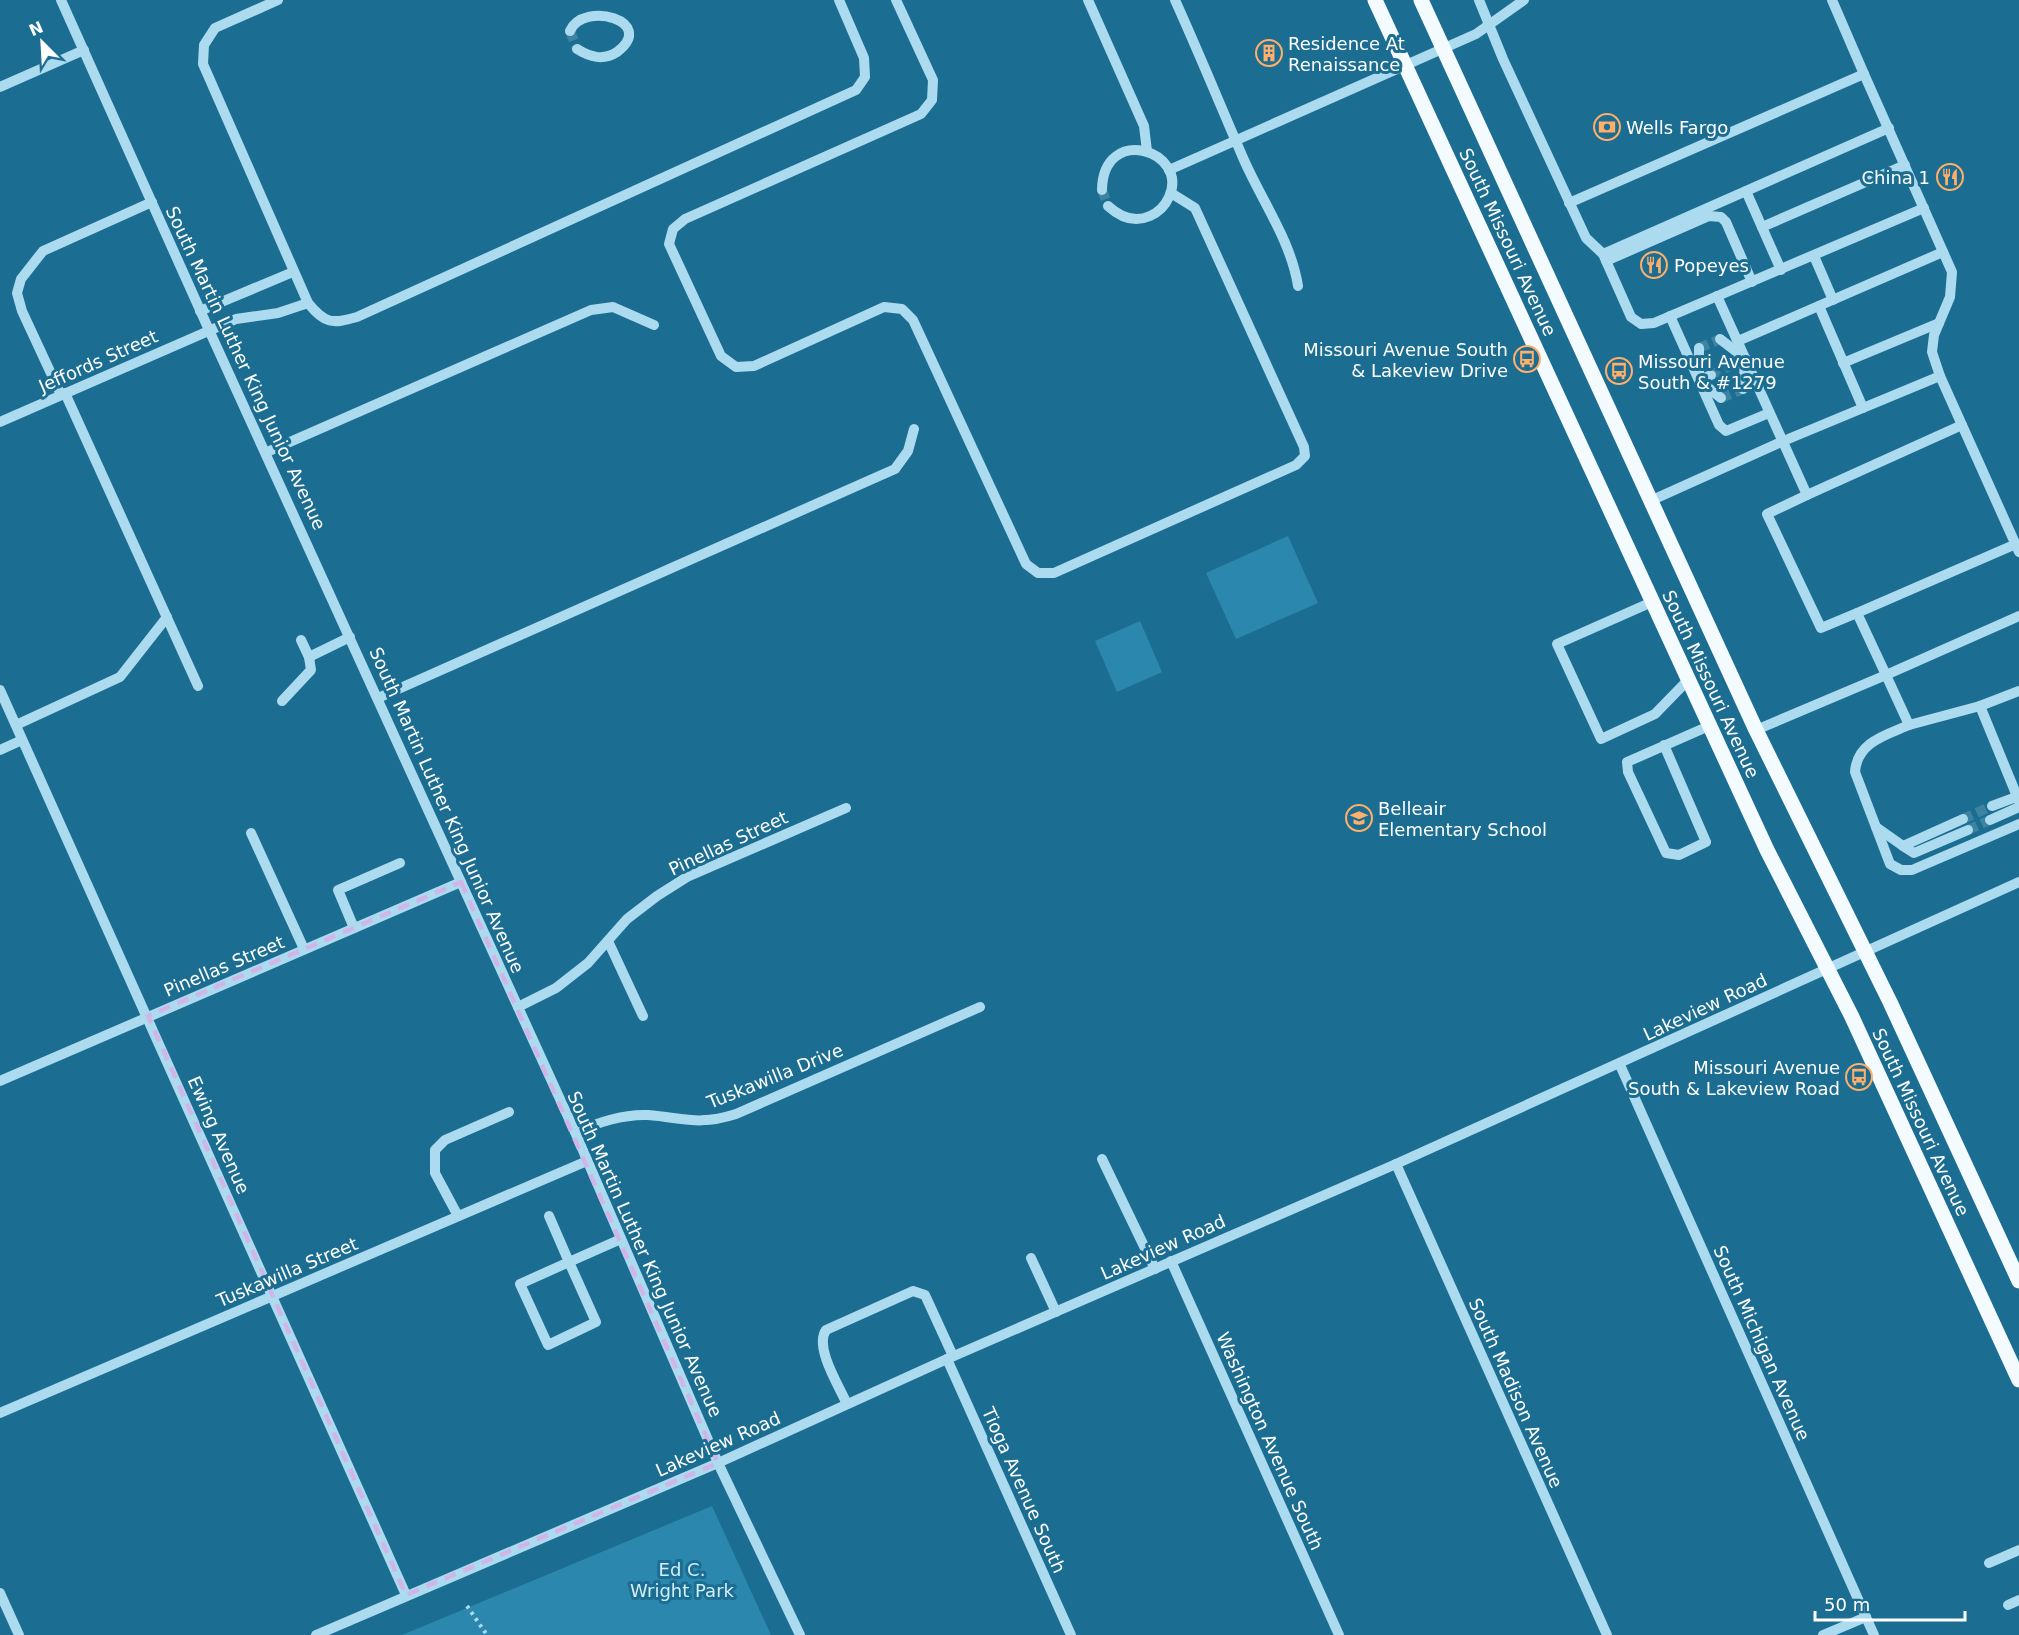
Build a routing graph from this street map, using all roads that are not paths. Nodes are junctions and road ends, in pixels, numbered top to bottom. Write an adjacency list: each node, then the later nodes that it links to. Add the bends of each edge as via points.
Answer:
1 (61, 0): 18 (street, South Martin Luther King Junior Avenue)
2 (278, 0): 39 (street, via 215,28 204,45 203,64)
3 (839, 0): 44 (street, via 864,58 866,77 856,90 357,317 336,323 319,317)
4 (896, 0): 29 (street, via 933,80 932,100 921,114 685,219 673,229 669,244 721,356 736,367 754,366 884,307 902,309 913,320 1026,564 1038,573 1054,573 1296,465 1305,456 1196,208)
5 (1088, 0): 24 (street, via 1144,126)
6 (1175, 0): 23 (street)
7 (1375, 0): 19 (main road, South Missouri Avenue)
8 (1421, 0): 16 (main road, South Missouri Avenue)
9 (1479, 0): 14 (street)
10 (1524, 0): 14 (street)
11 (1832, 0): 20 (street)
12 (582, 6): 15 (street)
13 (618, 7): 17 (street, via 625,14 628,32 620,49 595,57)
14 (1490, 22): 16 (street, via 1476,34); 31 (street)
15 (570, 31)
16 (1444, 48): 19 (street); 71 (main road, South Missouri Avenue)
17 (577, 49)
18 (84, 50): 21 (street); 30 (street, South Martin Luther King Junior Avenue)
19 (1405, 65): 23 (street); 73 (main road, South Missouri Avenue)
20 (1864, 74): 22 (street); 31 (street)
21 (0, 87)
22 (1889, 128): 25 (street); 28 (street)
23 (1237, 140): 26 (street); 41 (street, via 1294,264)
24 (1147, 151): 26 (street); 27 (street, via 1136,149 1114,158 1106,167)
25 (1905, 165): 33 (street); 34 (street)
26 (1169, 170): 29 (street)
27 (1102, 190)
28 (1746, 190): 34 (street); 37 (street)
29 (1171, 193): 32 (street, via 1166,204 1147,218 1119,216)
30 (152, 202): 46 (street, South Martin Luther King Junior Avenue); 61 (street, via 43,251 21,279 17,293 22,311)
31 (1569, 203): 37 (street, via 1586,238)
32 (1108, 206)
33 (1924, 208): 35 (street); 36 (street)
34 (1762, 227): 38 (street)
35 (1943, 252): 43 (street); 48 (street, via 1952,272 1950,297)
36 (1814, 256): 38 (street); 43 (street)
37 (1604, 257): 40 (street, via 1709,216 1721,217); 47 (street, via 1631,317 1641,324)
38 (1780, 270): 40 (street)
39 (293, 272): 44 (street); 46 (street)
40 (1752, 282): 42 (street)
41 (1298, 286)
42 (1717, 296): 47 (street); 52 (street)
43 (1833, 300): 45 (street)
44 (308, 303): 50 (street, Jeffords Street, via 278,313 236,319)
45 (1819, 306): 52 (street); 55 (street)
46 (200, 311): 50 (street, South Martin Luther King Junior Avenue)
47 (1670, 316): 59 (street)
48 (1939, 323): 55 (street); 58 (street, via 1932,352)
49 (654, 325): 69 (street, via 613,308 591,310)
50 (209, 330): 61 (street, Jeffords Street); 69 (street, South Martin Luther King Junior Avenue)
51 (1720, 339): 54 (street)
52 (1737, 341): 54 (street)
53 (1699, 348): 59 (street)
54 (1746, 359): 56 (street); 60 (street); 64 (street)
55 (1843, 363): 63 (street)
56 (1732, 365)
57 (1711, 375): 59 (street)
58 (1940, 376): 63 (street); 66 (street)
59 (1698, 380): 62 (street); 64 (street, via 1719,425 1726,430)
60 (1743, 389)
61 (63, 394): 65 (street, Jeffords Street); 76 (street)
62 (1721, 398)
63 (1863, 408): 68 (street)
64 (1769, 413): 68 (street)
65 (0, 422)
66 (1962, 425): 70 (street); 72 (street)
67 (914, 429): 85 (street, via 908,451 896,470)
68 (1781, 442): 70 (street); 71 (street)
69 (267, 453): 77 (street, South Martin Luther King Junior Avenue)
70 (1807, 495): 74 (street, via 1767,514 1821,628)
71 (1650, 501): 91 (main road, South Missouri Avenue)
72 (2017, 548): 74 (street)
73 (1652, 602): 81 (main road, South Missouri Avenue); 81 (street, via 1557,644 1601,739 1655,714)
74 (1857, 613): 80 (street)
75 (2019, 616): 80 (street)
76 (167, 617): 82 (street); 88 (street, via 120,677)
77 (350, 637): 79 (street); 85 (street, South Martin Luther King Junior Avenue)
78 (301, 640): 79 (street)
79 (309, 657): 86 (street, via 311,670)
80 (1886, 675): 89 (street); 91 (street)
81 (1688, 680): 90 (main road, South Missouri Avenue)
82 (198, 686)
83 (0, 690): 88 (street, Ewing Avenue)
84 (2019, 691): 87 (street)
85 (378, 698): 106 (street, South Martin Luther King Junior Avenue)
86 (282, 701)
87 (1980, 706): 89 (street); 95 (street)
88 (15, 725): 92 (street, Ewing Avenue)
89 (1910, 725): 101 (street, via 1877,738 1856,760 1855,772)
90 (1709, 726): 93 (street); 112 (main road, South Missouri Avenue)
91 (1756, 730): 111 (main road, South Missouri Avenue)
92 (22, 740): 94 (street); 115 (street, Ewing Avenue)
93 (1664, 745): 93 (street, via 1706,842 1679,855 1666,853 1628,772 1627,762)
94 (0, 750)
95 (2018, 800): 96 (street); 99 (street)
96 (1992, 806)
97 (846, 808): 109 (street, Pinellas Street, via 687,877 627,919)
98 (1963, 819): 104 (street)
99 (1990, 820)
100 (2019, 824): 101 (street, via 1912,870 1890,864)
101 (1876, 827): 104 (street)
102 (1968, 830): 104 (street, via 1914,853)
103 (251, 833): 110 (street)
104 (1903, 846)
105 (400, 863): 108 (street, via 338,890)
106 (461, 882): 108 (street, Pinellas Street); 113 (street, South Martin Luther King Junior Avenue)
107 (2019, 882): 111 (street, Lakeview Road)
108 (354, 928): 110 (street, Pinellas Street)
109 (608, 941): 113 (street, Pinellas Street, via 556,988); 116 (street)
110 (304, 950): 115 (street, Pinellas Street)
111 (1865, 951): 112 (street, Lakeview Road); 131 (main road, South Missouri Avenue)
112 (1827, 969): 117 (street, Lakeview Road); 135 (main road, South Missouri Avenue)
113 (518, 1007): 120 (street, South Martin Luther King Junior Avenue)
114 (980, 1007): 120 (street, Tuskawilla Drive, via 720,1119 686,1121 647,1115 608,1119)
115 (148, 1016): 118 (street, Pinellas Street); 132 (street, Ewing Avenue)
116 (643, 1016)
117 (1620, 1065): 123 (street, Lakeview Road); 143 (street, South Michigan Avenue)
118 (0, 1082)
119 (509, 1112): 124 (street, via 445,1140 435,1150 435,1173)
120 (575, 1132): 122 (street, South Martin Luther King Junior Avenue)
121 (1102, 1159): 130 (street)
122 (587, 1161): 124 (street, Tuskawilla Street); 126 (street, South Martin Luther King Junior Avenue)
123 (1396, 1164): 128 (street, Lakeview Road); 150 (street, South Madison Avenue)
124 (458, 1216): 132 (street, Tuskawilla Street)
125 (549, 1216): 129 (street)
126 (621, 1239): 129 (street); 138 (street, South Martin Luther King Junior Avenue)
127 (1031, 1258): 133 (street)
128 (1171, 1261): 130 (street, Lakeview Road); 149 (street, Washington Avenue South)
129 (569, 1262): 129 (street, via 596,1322 548,1345 520,1284)
130 (1155, 1269): 133 (street, Lakeview Road)
131 (2019, 1281)
132 (273, 1297): 137 (street, Tuskawilla Street); 142 (street, Ewing Avenue)
133 (1056, 1312): 134 (street, Lakeview Road)
134 (950, 1358): 136 (street, Lakeview Road); 136 (street, Tioga Avenue South, via 925,1295 913,1291 826,1330 821,1337 822,1348); 148 (street, Tioga Avenue South)
135 (2019, 1380)
136 (847, 1404): 138 (street, Lakeview Road)
137 (0, 1413)
138 (718, 1463): 142 (street, Lakeview Road); 147 (street, South Martin Luther King Junior Avenue)
139 (2019, 1550): 140 (street)
140 (1989, 1563)
141 (0, 1593): 145 (street)
142 (406, 1595): 144 (street, Lakeview Road)
143 (1866, 1617): 151 (street); 152 (street, South Michigan Avenue)
144 (340, 1630): 146 (street, Lakeview Road)
145 (19, 1635)
146 (316, 1635)
147 (800, 1635)
148 (1071, 1635)
149 (1339, 1635)
150 (1607, 1635)
151 (1824, 1635)
152 (1874, 1635)

